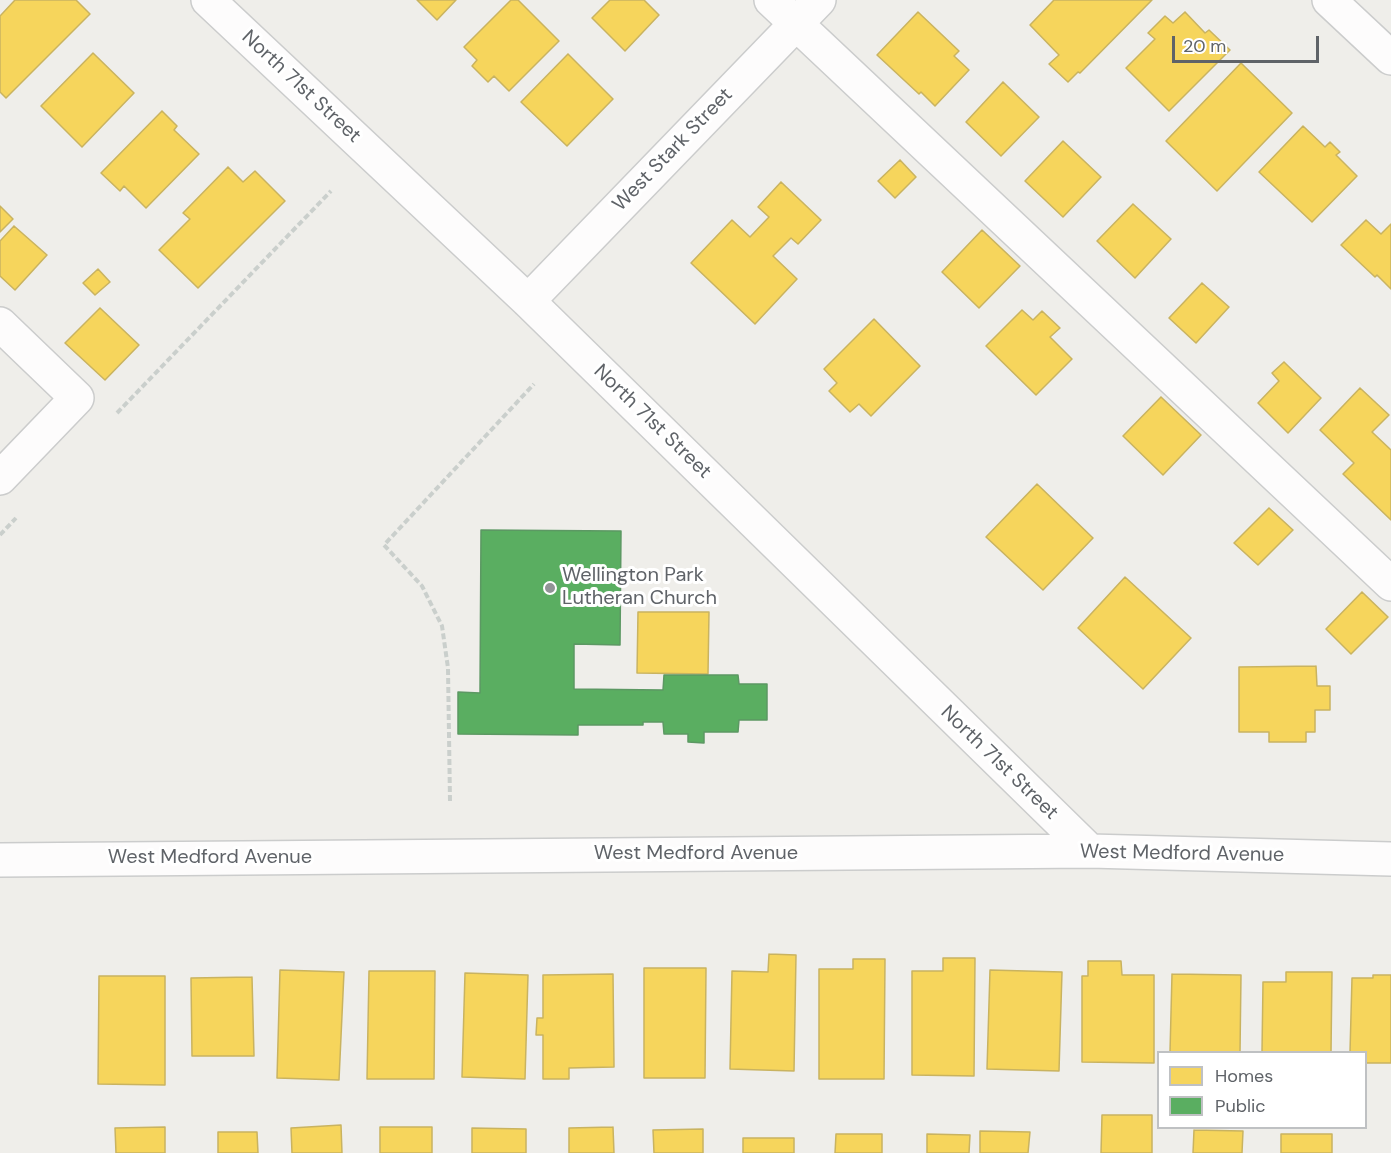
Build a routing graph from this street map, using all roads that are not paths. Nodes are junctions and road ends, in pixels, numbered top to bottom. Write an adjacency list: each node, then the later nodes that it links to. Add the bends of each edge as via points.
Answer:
1 (208, 0): 7 (street, North 71st Street)
2 (771, 0): 5 (street)
3 (819, 0): 5 (street, West Stark Street)
4 (1329, 0): 6 (street)
5 (796, 24): 7 (street, West Stark Street); 10 (street)
6 (1391, 58)
7 (528, 301): 11 (street, North 71st Street)
8 (0, 324): 9 (street, via 77,398)
9 (0, 478)
10 (1391, 584)
11 (1090, 851): 12 (street, West Medford Avenue); 13 (street, West Medford Avenue)
12 (1391, 859)
13 (0, 860)

